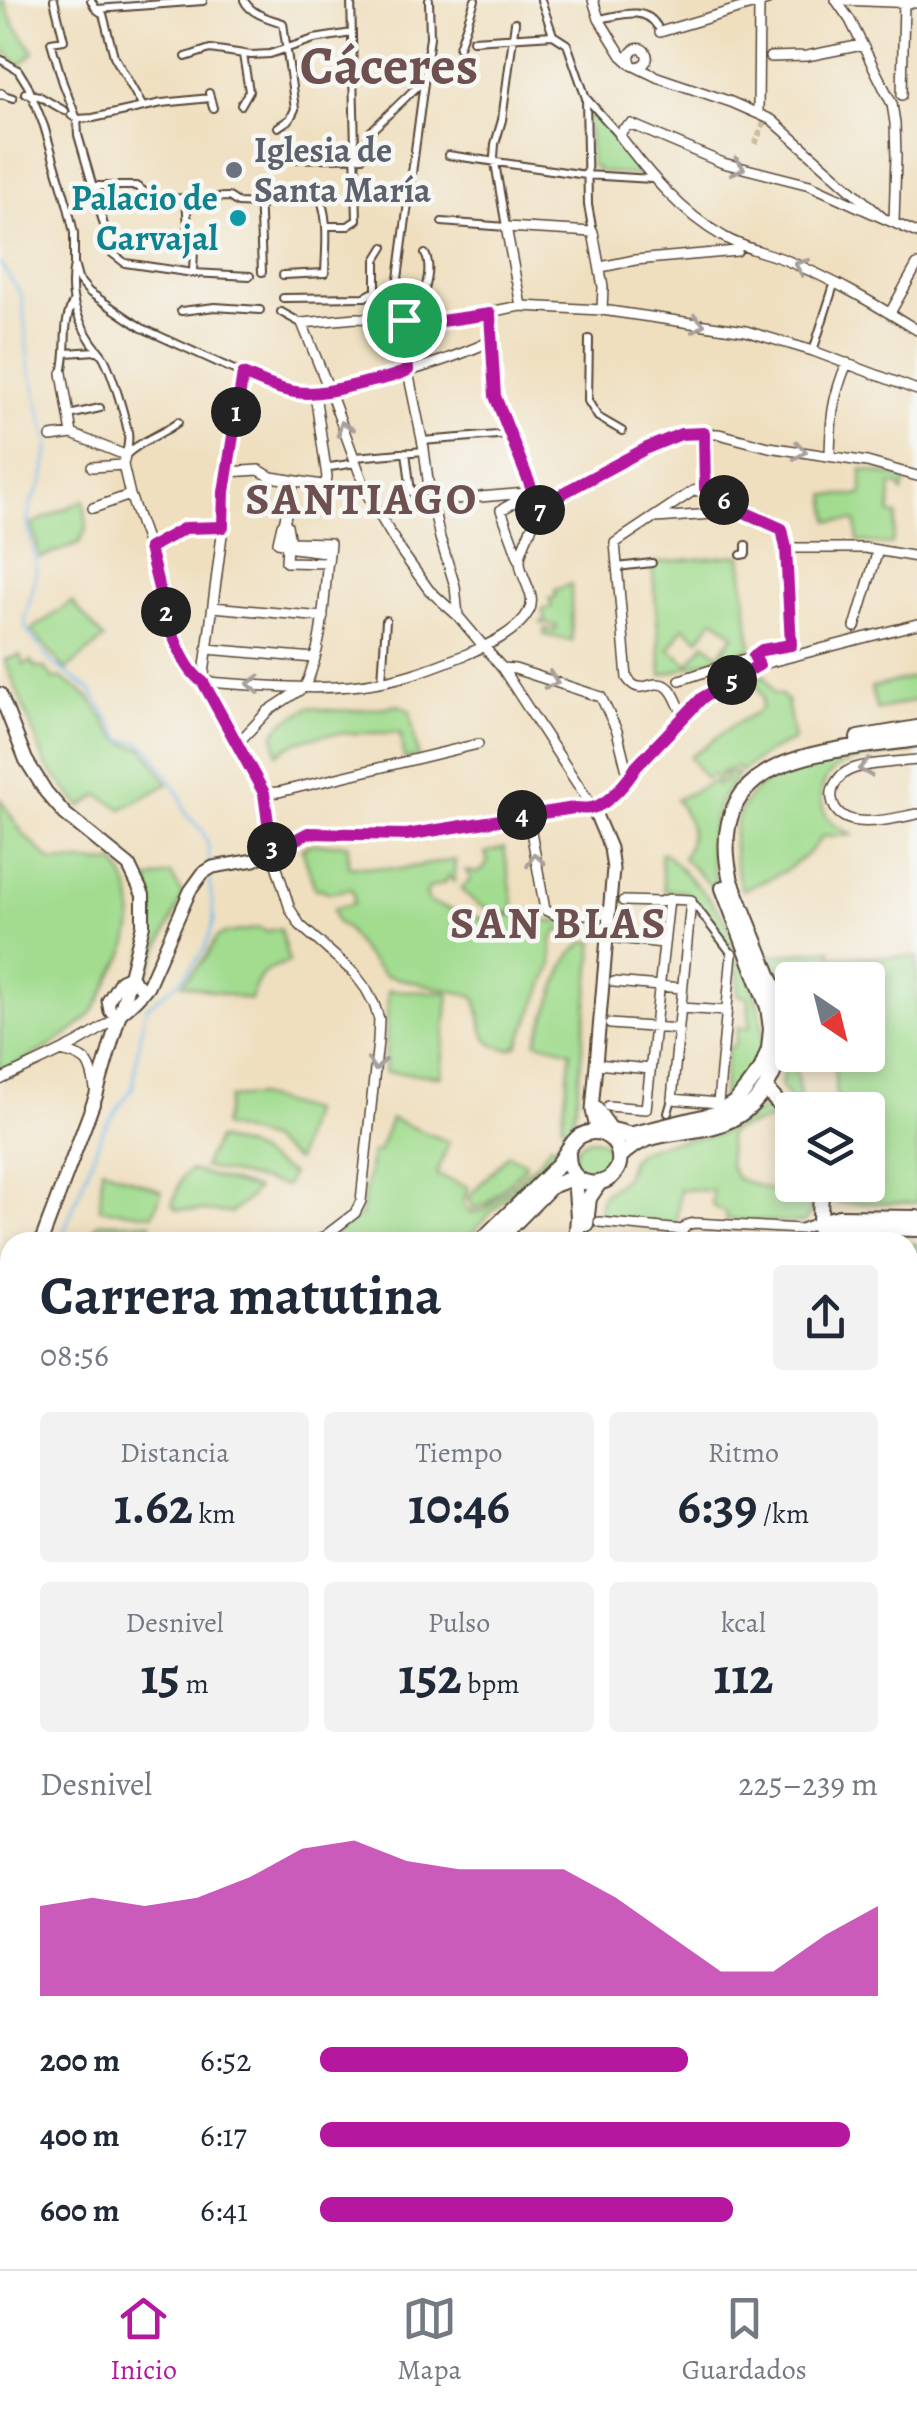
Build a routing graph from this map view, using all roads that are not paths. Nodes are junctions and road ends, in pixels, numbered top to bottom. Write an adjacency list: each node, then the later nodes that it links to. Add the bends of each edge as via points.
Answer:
1 (54, 0): 40 (street, via 64,40 50,42)
2 (90, 0): 14 (street)
3 (244, 0): 24 (street, via 267,19 284,23)
4 (351, 0): 18 (street)
5 (429, 0): 30 (street)
6 (475, 0): 23 (street)
7 (541, 0): 19 (street)
8 (593, 0): 15 (street)
9 (839, 0): 11 (street); 22 (street)
10 (202, 1): 14 (street)
11 (904, 1): 13 (street); 33 (street)
12 (764, 2): 17 (street); 26 (street)
13 (917, 3)
14 (96, 9): 37 (street)
15 (600, 19): 17 (street, via 640,12); 39 (street, via 634,65)
16 (514, 22): 20 (street)
17 (659, 29)
18 (352, 33): 24 (street); 44 (street)
19 (554, 35): 20 (street); 35 (street, via 566,44)
20 (512, 38): 21 (street); 46 (street)
21 (473, 40)
22 (862, 45): 28 (street); 54 (street, via 895,123)
23 (460, 47)
24 (287, 48): 25 (street); 41 (street, via 295,110)
25 (242, 54): 27 (street, via 210,49); 36 (street, via 250,91)
26 (759, 56): 28 (street); 39 (street)
27 (186, 57)
28 (770, 57)
29 (0, 59): 31 (street, via 18,70)
30 (424, 80): 44 (street, via 370,132 363,157); 80 (street, via 396,294)
31 (28, 93): 40 (street); 63 (street, via 68,206)
32 (0, 94): 34 (street)
33 (902, 95)
34 (13, 98)
35 (586, 98): 42 (street); 47 (street)
36 (241, 105)
37 (143, 107): 38 (street, via 210,95); 40 (street, via 92,118)
38 (213, 108)
39 (758, 114): 54 (street)
40 (71, 115): 49 (street)
41 (278, 127)
42 (622, 132): 48 (street); 54 (street, one-way to 54, via 631,124 722,162 810,185)
43 (448, 155): 46 (street)
44 (355, 158): 45 (street); 56 (street, via 357,220)
45 (296, 160)
46 (495, 162): 47 (street); 57 (street)
47 (586, 175): 48 (street); 58 (street)
48 (652, 179): 61 (street)
49 (93, 186): 52 (street, via 136,186 155,199); 67 (street, via 112,253 124,263)
50 (260, 189): 53 (street)
51 (298, 190): 56 (street, via 317,190)
52 (186, 198): 53 (street); 67 (street)
53 (259, 204): 66 (street)
54 (888, 220): 59 (street)
55 (442, 222): 57 (street)
56 (326, 226): 68 (street, via 325,274)
57 (506, 227): 58 (street); 73 (street)
58 (593, 232): 65 (street)
59 (917, 233)
60 (384, 247): 71 (street, via 376,260 376,291 365,297)
61 (739, 249): 65 (street); 78 (street, one-way to 61, via 782,258)
62 (424, 254): 81 (street, via 428,275)
63 (74, 264): 72 (street); 92 (street, via 89,292 142,328)
64 (917, 264): 78 (street)
65 (600, 267): 75 (street)
66 (262, 272)
67 (192, 273): 69 (street)
68 (284, 275)
69 (250, 276)
70 (832, 288): 86 (street)
71 (283, 298)
72 (73, 300): 87 (street); 88 (street)
73 (522, 306): 75 (street); 79 (street)
74 (260, 310): 76 (street)
75 (602, 310): 86 (street, one-way to 86, via 746,330)
76 (181, 311)
77 (280, 312): 82 (street)
78 (890, 313): 83 (street)
79 (490, 314): 81 (street); 85 (street)
80 (400, 319): 81 (street); 82 (street); 90 (street)
81 (419, 320)
82 (302, 323): 94 (street)
83 (917, 330)
84 (589, 339): 99 (street, via 588,401 598,417)
85 (492, 341): 90 (street); 103 (street, via 495,396)
86 (813, 351): 89 (street)
87 (66, 352): 88 (street); 91 (street)
88 (102, 354): 107 (street, via 129,436)
89 (847, 363): 93 (street); 106 (street, via 831,408)
90 (408, 370): 94 (street); 104 (street)
91 (62, 373): 97 (street)
92 (243, 374): 95 (street, via 286,392); 111 (street)
93 (917, 390)
94 (330, 392): 95 (street); 108 (street, one-way to 94)
95 (315, 394): 113 (street, via 326,482)
96 (100, 408): 97 (street)
97 (69, 415): 101 (street)
98 (178, 422): 107 (street)
99 (622, 431)
100 (704, 433): 106 (street, one-way to 106); 115 (street); 122 (street, via 647,448)
101 (72, 434): 102 (street); 107 (street)
102 (51, 437)
103 (512, 438): 104 (street); 116 (street)
104 (424, 447): 105 (street); 114 (street)
105 (406, 452): 108 (street); 114 (street, via 411,492)
106 (830, 455): 112 (street)
107 (124, 460): 109 (street); 117 (street)
108 (356, 460): 110 (street); 137 (street, via 368,496 401,551)
109 (92, 467)
110 (330, 467)
111 (227, 472): 113 (street, via 259,470); 126 (street)
112 (917, 476)
113 (294, 481): 138 (street, via 286,543 328,557)
114 (429, 488): 120 (street)
115 (705, 489): 123 (street); 124 (street)
116 (531, 493): 118 (street); 122 (street); 133 (street, via 501,510)
117 (130, 495): 121 (street); 128 (street)
118 (480, 496)
119 (466, 498): 120 (street)
120 (432, 502): 137 (street)
121 (93, 508)
122 (540, 510): 133 (street)
123 (744, 512): 124 (street); 129 (street, via 782,529)
124 (652, 518): 135 (street, via 615,543)
125 (194, 526): 126 (street); 128 (street)
126 (223, 527): 136 (street)
127 (746, 545): 131 (street)
128 (149, 548): 149 (street, via 170,627 190,671)
129 (786, 548): 130 (street); 144 (street)
130 (878, 550): 132 (street); 141 (street)
131 (741, 555)
132 (917, 557)
133 (520, 560): 142 (street, via 532,608)
134 (652, 563): 135 (street)
135 (617, 567): 153 (street, via 626,678 638,688 666,686)
136 (213, 607): 138 (street); 143 (street)
137 (458, 616): 142 (street)
138 (323, 617): 145 (street)
139 (386, 620): 150 (street)
140 (917, 624): 144 (street)
141 (855, 627)
142 (484, 647): 147 (street); 150 (street)
143 (207, 650): 145 (street); 149 (street)
144 (791, 650): 146 (street)
145 (314, 658): 151 (street)
146 (756, 660): 148 (street); 153 (street)
147 (502, 668): 159 (street, one-way to 159, via 600,697); 161 (street)
148 (680, 680)
149 (203, 682): 151 (street, one-way to 149); 156 (street)
150 (382, 682): 151 (street)
151 (304, 687): 156 (street, via 268,711)
152 (0, 694): 171 (main road, via 46,792 136,877 143,895)
153 (684, 715): 159 (street)
154 (917, 728): 181 (main road, via 776,756 746,777 724,809 717,856 721,882 760,980)
155 (917, 739): 188 (main road, via 793,758 754,781 729,820 727,864 782,1007 782,1048)
156 (237, 744): 160 (street)
157 (478, 744): 160 (street)
158 (917, 760): 163 (street, one-way to 163, via 850,769 832,800 854,822)
159 (629, 779): 161 (street)
160 (264, 793): 164 (street)
161 (593, 808): 162 (street); 167 (street, via 612,859)
162 (528, 814): 164 (street, via 406,835 308,833); 167 (street, one-way to 162, via 545,910)
163 (917, 814)
164 (272, 852): 171 (street, via 208,870); 212 (street, one-way to 212, via 300,925 354,973 378,1019 361,1201)
165 (668, 899): 166 (street); 167 (street); 169 (street)
166 (690, 900): 170 (street); 174 (street)
167 (614, 905): 168 (street)
168 (608, 937): 169 (street); 185 (street)
169 (664, 942): 173 (street)
170 (732, 954): 177 (street)
171 (141, 982): 175 (street, via 120,980); 178 (main road); 178 (street)
172 (614, 982): 173 (street)
173 (658, 986): 174 (street); 180 (street)
174 (682, 988): 176 (street)
175 (108, 1001): 178 (street, via 110,1012); 183 (street)
176 (681, 1008): 177 (street); 182 (street)
177 (727, 1011): 194 (street)
178 (119, 1015): 183 (street); 189 (main road)
179 (610, 1024): 180 (street)
180 (654, 1027): 182 (street); 186 (street)
181 (771, 1028): 188 (main road); 194 (main road, via 761,1070 736,1102)
182 (678, 1029): 190 (street)
183 (94, 1033): 184 (street)
184 (61, 1051): 187 (street); 189 (street, via 86,1061)
185 (596, 1064): 186 (street); 192 (street)
186 (650, 1069): 193 (street, via 646,1109)
187 (0, 1080)
188 (766, 1089): 191 (main road); 194 (main road, via 740,1106); 198 (main road, via 714,1126)
189 (96, 1096): 211 (main road)
190 (672, 1099): 194 (street); 195 (street)
191 (775, 1099)
192 (592, 1105): 196 (street); 197 (street); 198 (street, via 611,1128)
193 (608, 1106)
194 (717, 1108): 198 (main road)
195 (668, 1113)
196 (605, 1135): 197 (main road); 198 (main road); 200 (main road)
197 (579, 1136): 199 (main road)
198 (635, 1137): 200 (main road)
199 (568, 1154): 201 (main road); 213 (main road)
200 (619, 1158): 202 (main road, via 611,1177)
201 (575, 1177): 202 (main road); 203 (main road); 205 (main road)
202 (599, 1183): 216 (main road, via 588,1198)
203 (543, 1195): 205 (main road, via 561,1190); 214 (main road)
204 (821, 1202): 208 (main road)
205 (578, 1204): 215 (main road)
206 (917, 1218): 208 (main road)
207 (599, 1222): 210 (street)
208 (820, 1222): 209 (main road); 210 (street, via 801,1229 694,1224); 217 (street)
209 (917, 1228)
210 (684, 1230)
211 (45, 1232)
212 (330, 1232)
213 (490, 1232)
214 (506, 1232)
215 (577, 1232)
216 (585, 1232)
217 (818, 1232)

